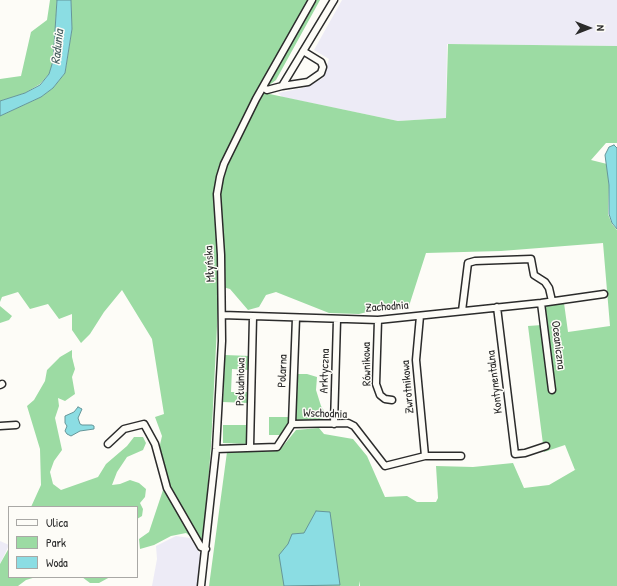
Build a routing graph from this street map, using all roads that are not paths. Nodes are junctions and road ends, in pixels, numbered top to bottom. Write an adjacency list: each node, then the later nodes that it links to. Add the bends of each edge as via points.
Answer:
1 (312, 0): 5 (street, Młyńska)
2 (334, 0): 3 (street)
3 (304, 51): 4 (street); 4 (street, via 321,62 321,73 308,82)
4 (282, 86): 5 (street, via 268,90)
5 (262, 87): 11 (street, Młyńska, via 224,164 218,189)
6 (604, 294): 7 (street, Zachodnia)
7 (552, 301): 8 (street, Zachodnia); 10 (street, via 550,288 534,275 531,259 475,261 468,263)
8 (541, 303): 9 (street, Zachodnia); 17 (street, Oceaniczna)
9 (497, 307): 10 (street, Zachodnia); 24 (street, Kontynentalna, via 515,454 525,454)
10 (462, 311): 12 (street, Zachodnia)
11 (222, 315): 13 (street, Zachodnia); 26 (street, Młyńska)
12 (420, 316): 16 (street, Zachodnia); 27 (street, Zwrotnikowa, via 416,360)
13 (253, 317): 14 (street, Zachodnia); 25 (street, Południowa)
14 (296, 318): 15 (street, Zachodnia); 19 (street, Polarna)
15 (337, 320): 16 (street, Zachodnia); 20 (street, Arktyczna)
16 (378, 320): 18 (street, Równikowa, via 376,384 380,395)
17 (552, 390)
18 (392, 400)
19 (292, 424): 20 (street, Wschodnia); 25 (street, Wschodnia, via 277,447)
20 (334, 424): 27 (street, Wschodnia, via 354,426 385,466)
21 (16, 425): 22 (street)
22 (0, 426)
23 (108, 444): 29 (street, via 124,429 144,424 155,444 167,488 201,547)
24 (546, 446)
25 (250, 447): 26 (street, Wschodnia)
26 (216, 449): 29 (street, Młyńska)
27 (426, 456): 28 (street)
28 (461, 456)
29 (206, 549): 30 (street, Młyńska)
30 (201, 586)

